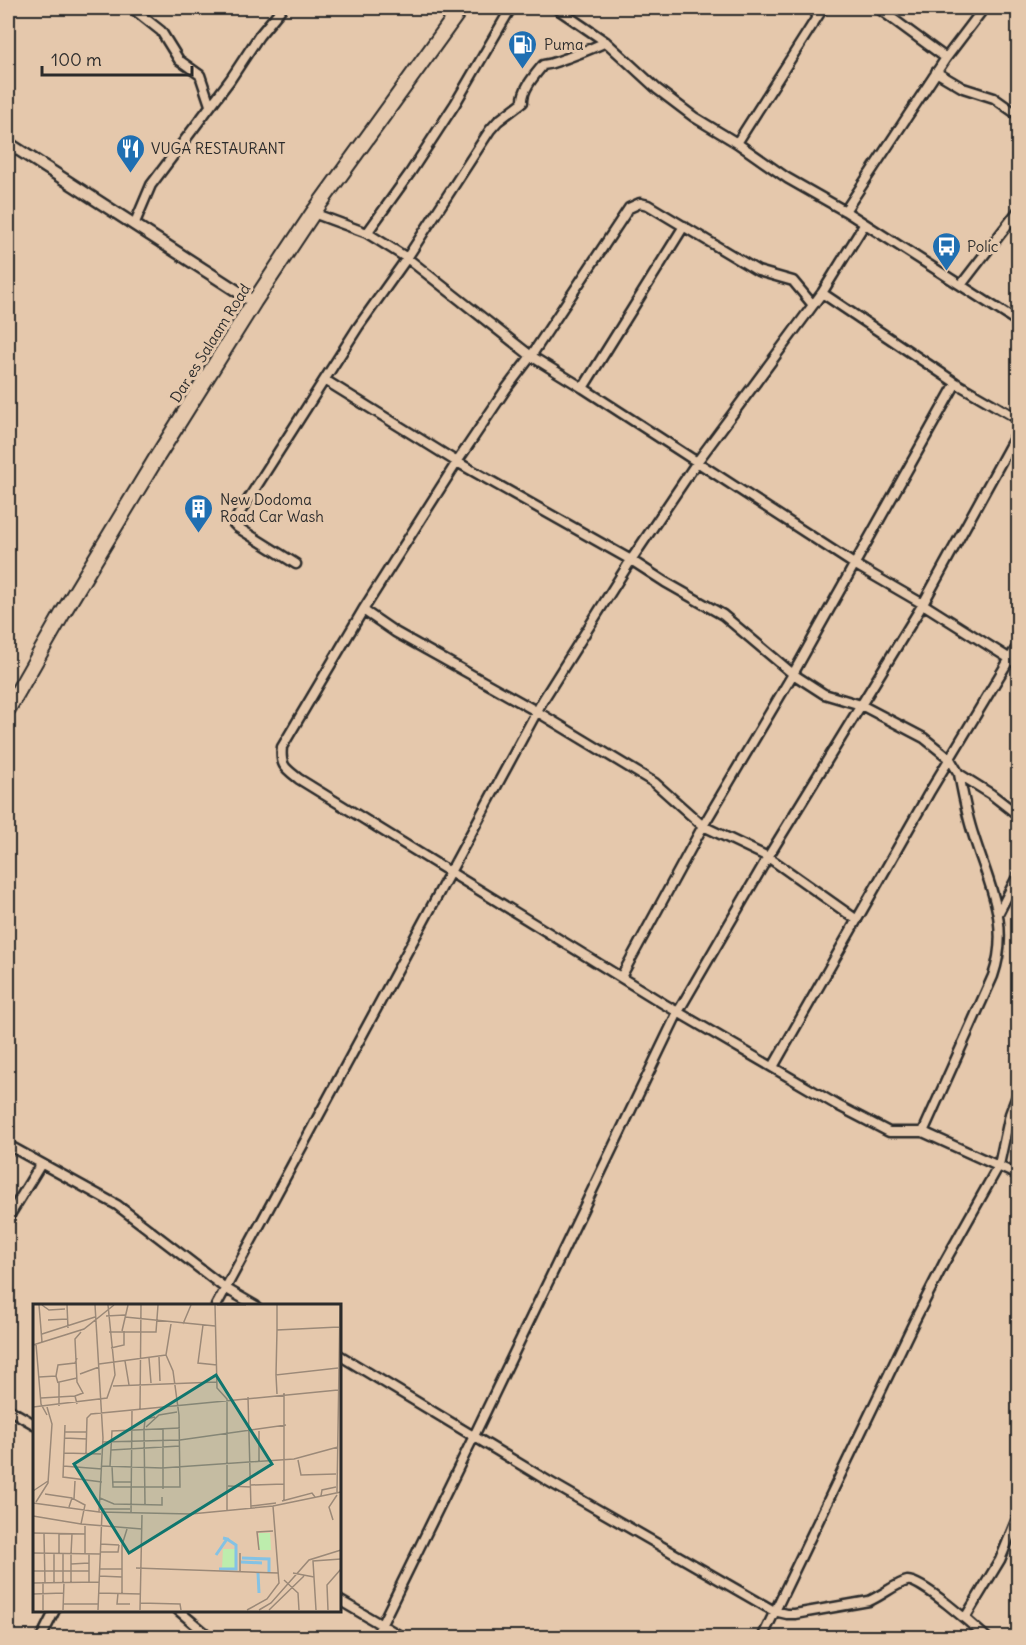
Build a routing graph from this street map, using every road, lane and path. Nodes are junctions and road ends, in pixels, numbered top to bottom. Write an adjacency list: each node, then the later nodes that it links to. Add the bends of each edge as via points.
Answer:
1 (132, 8): 12 (street, via 161,31 179,60 200,75)
2 (282, 8): 12 (street)
3 (461, 8): 18 (highway, Dar es Salaam Road)
4 (511, 8): 22 (street, via 455,104)
5 (556, 8): 9 (street)
6 (823, 8): 14 (street)
7 (878, 8): 10 (street)
8 (984, 8): 10 (street)
9 (606, 42): 14 (street, via 657,89); 23 (street, via 543,65 522,96 523,102 490,130)
10 (946, 58): 11 (street)
11 (936, 72): 13 (street, via 963,88 994,98); 16 (street)
12 (210, 105): 19 (street, via 151,185)
13 (1018, 116)
14 (737, 142): 16 (street, via 787,178)
15 (8, 143): 19 (street)
16 (845, 211): 20 (street)
17 (1018, 211): 24 (street)
18 (313, 213): 22 (street); 26 (highway, Dar es Salaam Road)
19 (134, 225): 26 (street)
20 (864, 225): 24 (street); 25 (street)
21 (684, 226): 27 (street, via 758,271 793,280); 29 (street, via 648,205 640,203 629,208); 32 (street)
22 (367, 232): 23 (street)
23 (407, 258): 29 (street); 30 (street)
24 (961, 285): 28 (street)
25 (822, 293): 27 (street); 31 (street)
26 (254, 303): 46 (highway, Dar es Salaam Road, via 157,457)
27 (813, 305): 36 (street)
28 (1018, 322)
29 (531, 356): 32 (street); 35 (street)
30 (325, 380): 35 (street); 38 (street, via 234,524)
31 (956, 383): 33 (street); 39 (street)
32 (583, 388): 36 (street)
33 (1018, 419)
34 (1018, 431): 40 (street)
35 (457, 462): 37 (street); 41 (street)
36 (697, 462): 37 (street); 39 (street)
37 (631, 560): 44 (street, via 723,615); 47 (street)
38 (296, 564)
39 (854, 564): 40 (street); 44 (street)
40 (923, 604): 43 (street); 45 (street)
41 (363, 610): 47 (street); 53 (street, via 282,747 281,758 285,768 299,779)
42 (1018, 645): 43 (street)
43 (1015, 661): 48 (street)
44 (793, 674): 45 (street, via 824,694); 51 (street)
45 (861, 705): 48 (street, via 924,738); 52 (street)
46 (8, 709)
47 (536, 711): 51 (street, via 655,783); 53 (street)
48 (950, 759): 49 (street); 56 (street)
49 (959, 774): 50 (street); 55 (street)
50 (1018, 815)
51 (703, 826): 52 (street); 57 (street)
52 (768, 857): 56 (street); 58 (street)
53 (449, 872): 57 (street); 67 (street)
54 (1018, 875): 55 (street)
55 (998, 914): 61 (street, via 996,968)
56 (857, 920): 59 (street)
57 (621, 977): 58 (street)
58 (678, 1012): 59 (street); 73 (street)
59 (773, 1067): 61 (street, via 889,1132)
60 (1018, 1093): 64 (street)
61 (923, 1132): 64 (street)
62 (8, 1145): 63 (street)
63 (41, 1164): 66 (street); 67 (street, via 117,1205)
64 (999, 1165): 65 (street); 76 (street, via 934,1283)
65 (1018, 1175)
66 (8, 1218)
67 (225, 1288): 68 (street); 69 (street)
68 (217, 1304)
69 (253, 1304)
70 (340, 1356): 73 (street)
71 (8, 1409): 72 (street)
72 (33, 1423)
73 (474, 1436): 76 (street); 80 (street)
74 (1018, 1516): 79 (street, via 1000,1560)
75 (340, 1601): 80 (street)
76 (774, 1611): 79 (street, via 795,1614 869,1601 910,1580); 85 (street)
77 (54, 1612): 81 (street)
78 (179, 1612): 82 (street)
79 (965, 1618): 86 (street)
80 (380, 1624): 83 (street); 84 (street)
81 (41, 1638)
82 (211, 1638)
83 (375, 1638)
84 (404, 1638)
85 (762, 1638)
86 (987, 1638)

